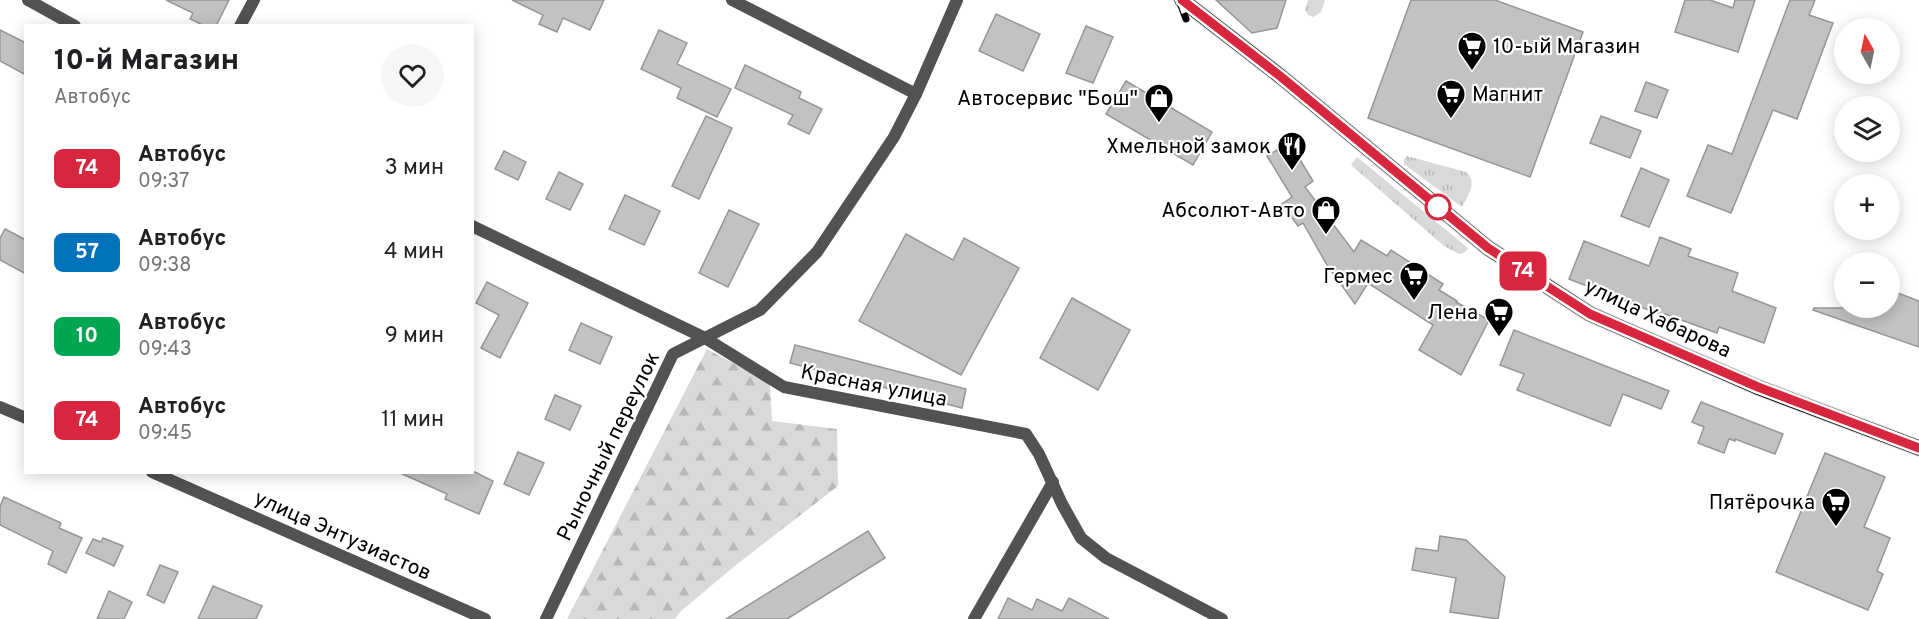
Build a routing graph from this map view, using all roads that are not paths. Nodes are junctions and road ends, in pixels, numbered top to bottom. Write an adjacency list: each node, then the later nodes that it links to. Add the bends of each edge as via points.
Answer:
1 (28, 0): 6 (street)
2 (254, 0): 7 (street)
3 (732, 0): 8 (street)
4 (957, 0): 8 (street, Рыночный переулок)
5 (1182, 0): 13 (main road, улица Хабарова, via 1488,248 1590,314 1758,387)
6 (71, 24)
7 (241, 24)
8 (916, 94): 10 (street, Рыночный переулок, via 894,137 817,252 760,310)
9 (474, 227): 10 (street, Красная улица)
10 (705, 338): 15 (street, Красная улица, via 784,387 1026,435); 17 (street, Рыночный переулок, via 673,354)
11 (0, 407): 12 (street)
12 (24, 417)
13 (1919, 448)
14 (157, 474): 16 (street, улица Энтузиастов)
15 (1053, 482): 18 (street); 19 (street, Красная улица, via 1081,538 1106,558)
16 (486, 619)
17 (546, 619)
18 (974, 619)
19 (1222, 619)

